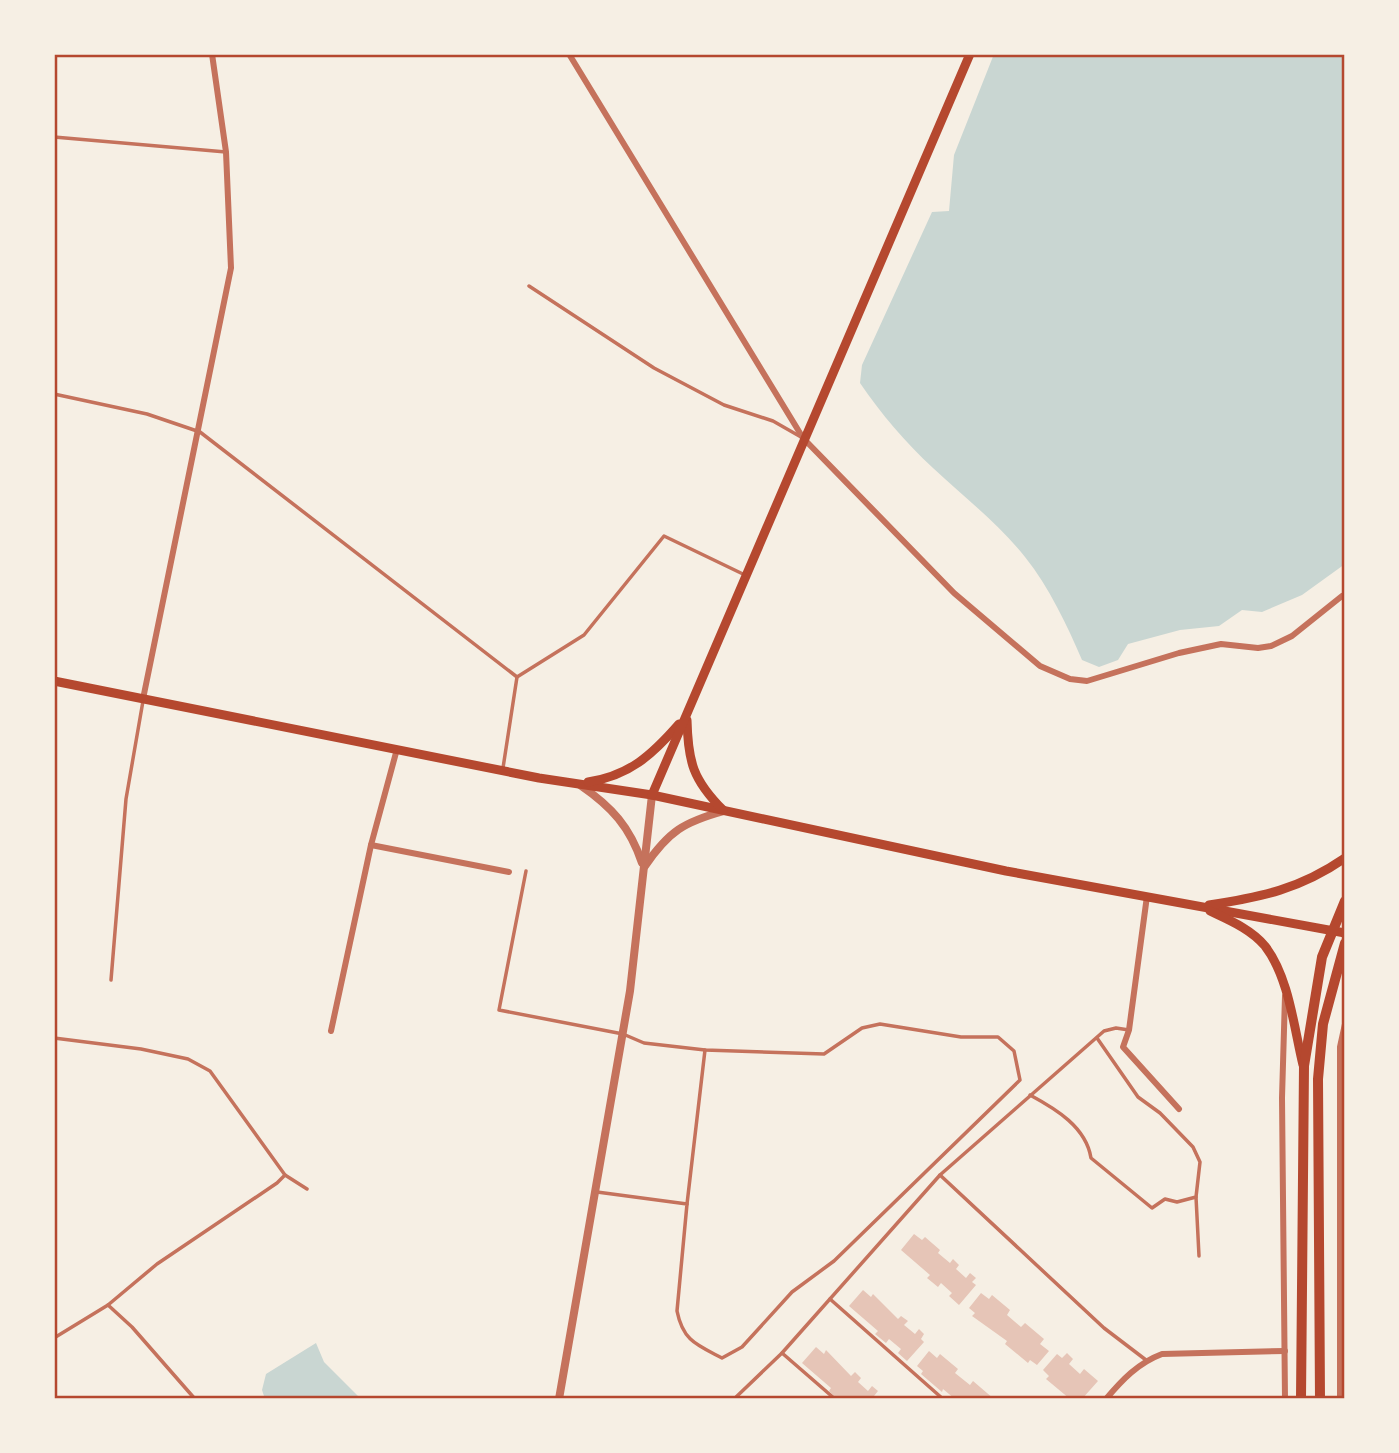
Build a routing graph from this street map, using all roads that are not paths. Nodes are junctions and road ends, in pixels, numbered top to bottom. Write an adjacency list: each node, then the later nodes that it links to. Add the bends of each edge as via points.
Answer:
1 (212, 54): 5 (street)
2 (569, 54): 9 (street)
3 (970, 54): 9 (main road)
4 (54, 137): 5 (lane)
5 (226, 152): 8 (street, via 231,268)
6 (529, 286): 9 (lane, via 654,368 724,405 773,421)
7 (54, 394): 8 (lane, via 148,414)
8 (200, 432): 12 (lane); 14 (street)
9 (803, 438): 10 (main road); 11 (street, via 954,593 1040,666 1070,679 1101,679 1221,643 1271,646 1292,636)
10 (745, 575): 12 (lane, via 664,536 584,635); 15 (main road)
11 (1344, 596)
12 (517, 677): 17 (lane)
13 (54, 681): 14 (main road)
14 (143, 699): 16 (main road); 32 (lane, via 127,799)
15 (687, 715): 18 (main road, via 637,766 613,779); 19 (main road); 20 (main road, via 688,751 695,777)
16 (397, 749): 17 (main road); 21 (street)
17 (502, 770): 18 (main road)
18 (578, 784): 19 (main road); 23 (street, via 623,821)
19 (652, 795): 20 (main road); 23 (street)
20 (724, 811): 23 (street, via 676,829); 26 (main road, via 873,845)
21 (371, 845): 25 (street); 36 (street)
22 (1345, 858): 28 (main road, via 1273,895)
23 (644, 868): 37 (street)
24 (526, 871): 37 (lane, via 499,1010)
25 (509, 872)
26 (1147, 897): 28 (main road); 35 (street)
27 (1345, 901): 29 (main road)
28 (1202, 907): 29 (main road); 33 (main road, via 1244,927 1264,944 1276,962)
29 (1330, 931): 30 (main road); 41 (main road, via 1310,1010)
30 (1345, 933)
31 (1345, 943): 65 (main road, via 1323,1024 1318,1079)
32 (111, 980)
33 (1285, 995): 41 (main road); 54 (street)
34 (1345, 1024): 66 (street, via 1340,1047)
35 (1129, 1030): 39 (lane, via 1116,1028); 43 (street, via 1123,1047)
36 (331, 1031)
37 (623, 1034): 40 (lane, via 644,1043); 47 (street)
38 (54, 1038): 44 (lane, via 141,1049 188,1059 210,1071)
39 (1097, 1038): 42 (lane); 48 (lane, via 1138,1097 1192,1147 1200,1163)
40 (705, 1050): 49 (lane); 49 (lane, via 824,1054 862,1028 880,1024 961,1037 998,1037 1014,1051 1020,1080 834,1261 792,1292 742,1347 722,1358 693,1343 680,1329 677,1311)
41 (1304, 1066): 64 (main road)
42 (1029, 1094): 45 (lane); 48 (lane, via 1082,1132 1091,1158 1152,1208 1165,1199 1177,1202)
43 (1179, 1109)
44 (285, 1175): 46 (lane); 52 (lane, via 157,1264)
45 (940, 1175): 51 (lane); 56 (lane, via 1104,1328)
46 (307, 1189)
47 (596, 1192): 49 (lane); 58 (street)
48 (1196, 1197): 50 (lane)
49 (687, 1204)
50 (1199, 1256)
51 (830, 1299): 55 (lane); 61 (lane)
52 (108, 1305): 53 (lane); 57 (lane)
53 (54, 1338)
54 (1285, 1351): 56 (street, via 1176,1353); 63 (street)
55 (782, 1353): 59 (lane); 60 (lane)
56 (1146, 1360): 62 (street)
57 (195, 1399)
58 (559, 1399)
59 (734, 1399)
60 (835, 1399)
61 (943, 1399)
62 (1106, 1399)
63 (1285, 1399)
64 (1301, 1399)
65 (1320, 1399)
66 (1340, 1399)

